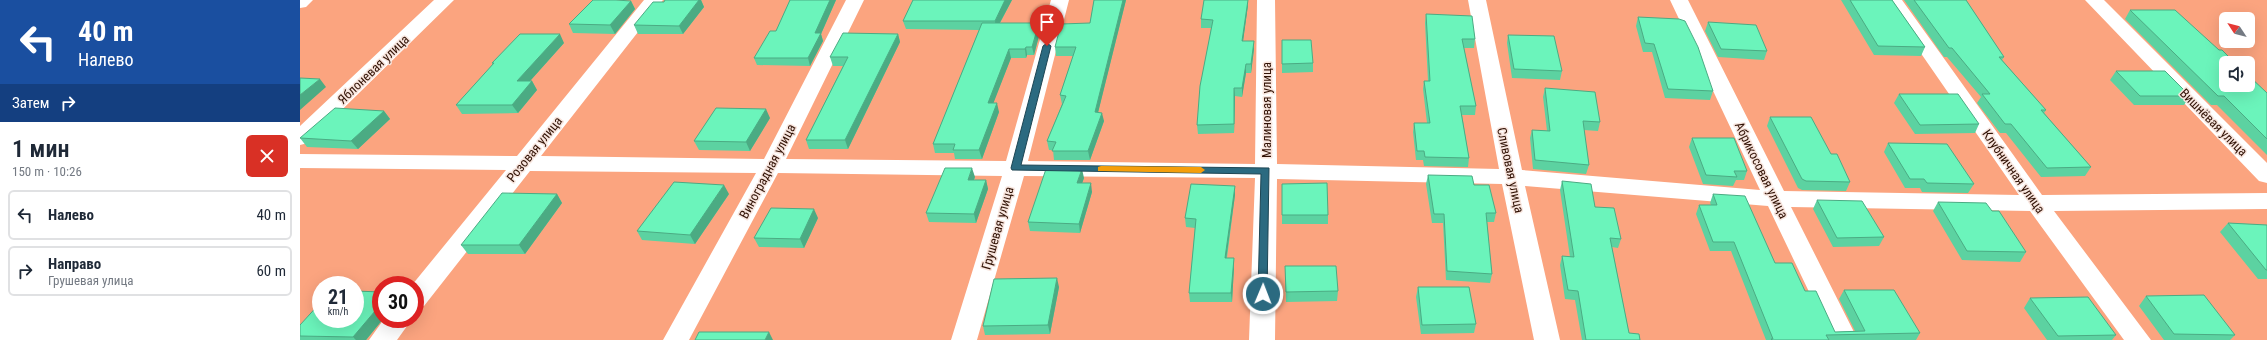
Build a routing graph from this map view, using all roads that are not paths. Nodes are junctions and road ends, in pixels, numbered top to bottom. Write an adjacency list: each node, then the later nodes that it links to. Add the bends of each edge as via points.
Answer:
1 (304, 0): 11 (street)
2 (445, 0): 12 (street, Яблоневая улица)
3 (654, 0): 14 (street, Розовая улица)
4 (855, 0): 15 (street, Виноградная улица)
5 (1060, 0): 16 (street, Грушевая улица)
6 (1266, 0): 17 (street, Малиновая улица)
7 (1477, 0): 19 (street, Сливовая улица)
8 (1679, 0): 20 (street, Абрикосовая улица)
9 (1893, 0): 22 (street, Клубничная улица)
10 (2094, 0): 18 (street, Вишнёвая улица)
11 (300, 3)
12 (300, 138)
13 (300, 161): 14 (street)
14 (521, 164): 15 (street); 23 (street, Розовая улица)
15 (770, 166): 16 (street); 26 (street, Виноградная улица)
16 (1015, 168): 17 (street); 27 (street, Грушевая улица)
17 (1266, 171): 19 (street); 28 (street, Малиновая улица)
18 (2267, 176)
19 (1512, 177): 20 (street); 29 (street, Сливовая улица)
20 (1777, 199): 22 (street); 30 (street, Абрикосовая улица)
21 (2267, 202): 22 (street)
22 (2036, 203): 31 (street, Клубничная улица)
23 (424, 288)
24 (392, 328): 25 (street)
25 (382, 340)
26 (676, 340)
27 (964, 340)
28 (1262, 340)
29 (1548, 340)
30 (1845, 340)
31 (2138, 340)

